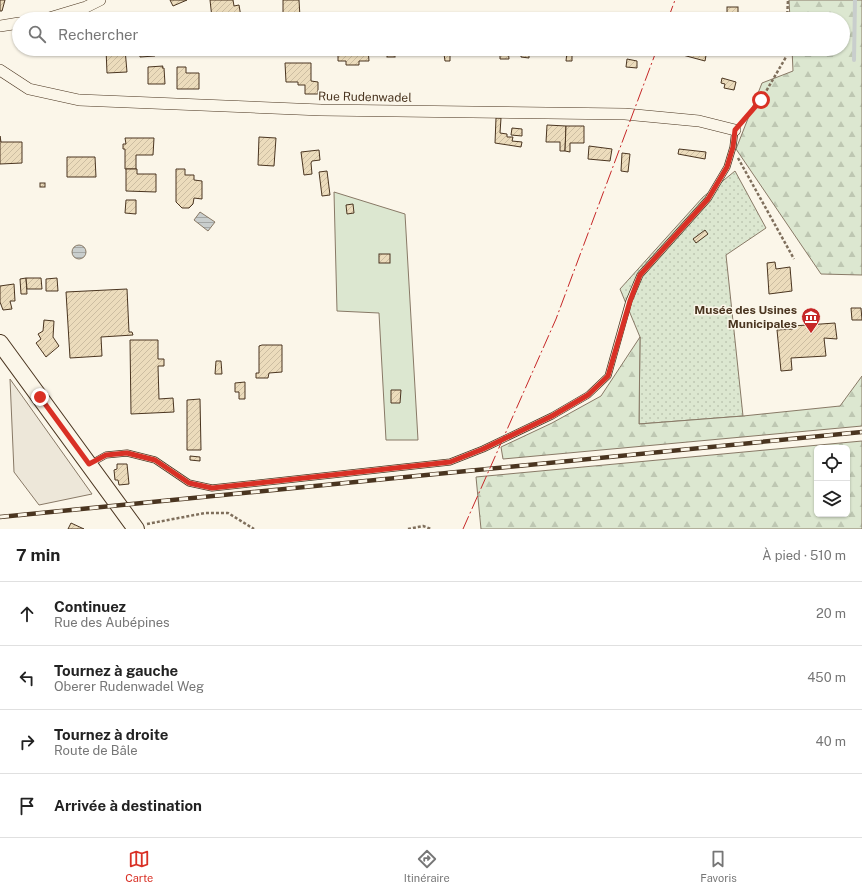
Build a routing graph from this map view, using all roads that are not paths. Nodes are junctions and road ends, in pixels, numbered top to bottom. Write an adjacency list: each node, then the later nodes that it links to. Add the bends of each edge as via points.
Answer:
1 (100, 0): 2 (street)
2 (69, 12)
3 (12, 24): 4 (street)
4 (0, 26)
5 (0, 70): 6 (street, Rue Rudenwadel, via 29,89 78,100 321,110 625,114 699,121)
6 (735, 130): 8 (lane, via 727,167 708,199 640,275 608,376 588,395 552,416 450,462 212,488 189,483 155,460 127,453 106,455)
7 (0, 344): 8 (main road)
8 (89, 464): 9 (main road)
9 (136, 528)

